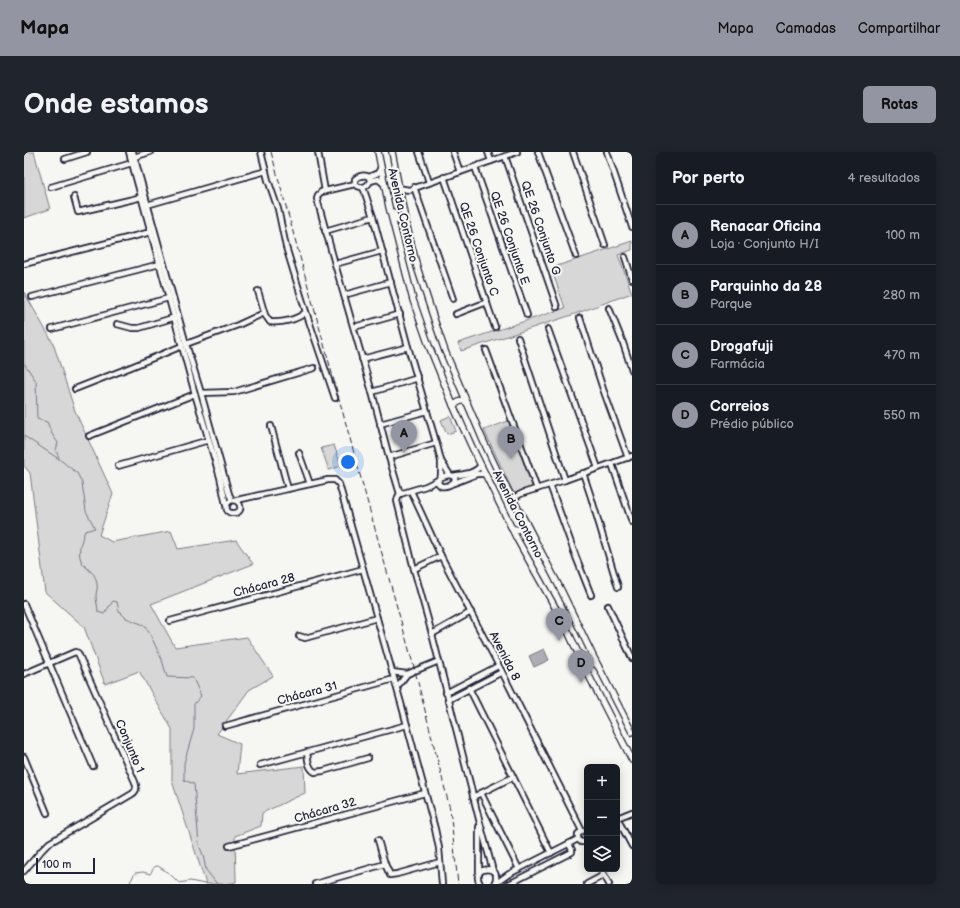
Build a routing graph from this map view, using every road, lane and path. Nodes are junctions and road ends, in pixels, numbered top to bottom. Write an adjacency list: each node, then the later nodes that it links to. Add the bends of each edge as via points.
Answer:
1 (87, 152): 17 (street)
2 (129, 152): 19 (street)
3 (150, 152): 15 (street)
4 (261, 152): 22 (street)
5 (318, 152): 34 (street)
6 (378, 152): 21 (main road, Avenida Contorno)
7 (392, 152): 32 (main road, Avenida Contorno)
8 (419, 152): 26 (street)
9 (453, 152): 23 (street)
10 (488, 152): 18 (street)
11 (517, 152): 16 (street)
12 (538, 152): 47 (street)
13 (573, 152): 45 (street)
14 (607, 152): 42 (street)
15 (134, 154): 38 (street)
16 (505, 156): 18 (street); 60 (street, QE 26 Conjunto G)
17 (65, 158)
18 (491, 161): 20 (street)
19 (132, 163): 29 (street); 36 (street)
20 (475, 166): 23 (street); 66 (street, QE 26 Conjunto E)
21 (381, 167): 25 (street, via 378,173); 28 (main road, Avenida Contorno)
22 (266, 171): 38 (street); 62 (street)
23 (460, 172): 24 (street)
24 (444, 177): 26 (street); 59 (street, QE 26 Conjunto C)
25 (369, 179): 27 (street, via 365,176 358,177); 28 (street, via 378,179); 30 (street, via 368,185)
26 (429, 182): 31 (street)
27 (355, 184): 30 (street); 34 (street)
28 (384, 184): 39 (main road, Avenida Contorno)
29 (51, 187)
30 (363, 187): 40 (street)
31 (414, 187): 33 (street); 58 (street)
32 (398, 188): 33 (street); 37 (main road, Avenida Contorno)
33 (409, 190): 37 (street)
34 (324, 191): 43 (street, via 317,199)
35 (74, 197): 36 (street, via 78,212)
36 (142, 197): 44 (street)
37 (401, 200): 41 (main road, Avenida Contorno)
38 (147, 204): 67 (street)
39 (389, 207): 41 (main road, via 397,220); 88 (main road, Avenida Contorno, via 413,300)
40 (373, 218): 43 (street); 46 (street)
41 (405, 219): 87 (main road, Avenida Contorno, via 437,329)
42 (632, 227)
43 (325, 231): 51 (street)
44 (151, 232): 49 (street); 50 (street)
45 (605, 245)
46 (382, 250): 51 (street); 53 (street)
47 (576, 256)
48 (625, 257): 52 (street)
49 (24, 264)
50 (160, 264): 56 (street); 57 (street)
51 (335, 264): 55 (street)
52 (632, 279)
53 (391, 282): 55 (street); 64 (street)
54 (258, 291): 63 (street)
55 (344, 295): 70 (street)
56 (32, 297)
57 (169, 298): 67 (street); 72 (street)
58 (453, 299)
59 (487, 302): 65 (street); 71 (street, QE 26 Conjunto C)
60 (557, 307)
61 (609, 308): 80 (street)
62 (306, 312): 63 (street, via 281,322 269,321); 86 (street)
63 (264, 313): 75 (street)
64 (400, 314): 70 (street); 76 (street)
65 (456, 314)
66 (527, 316)
67 (176, 317): 69 (street, via 136,328); 75 (street)
68 (580, 318): 97 (street, via 603,389)
69 (117, 324)
70 (354, 327): 78 (street)
71 (496, 327)
72 (52, 329)
73 (548, 329): 102 (street)
74 (518, 338): 107 (street)
75 (184, 345): 82 (street); 84 (street); 85 (street)
76 (408, 347): 78 (street); 81 (street)
77 (486, 350): 114 (street)
78 (362, 359): 83 (street)
79 (314, 368): 84 (street, via 234,392)
80 (632, 370)
81 (418, 378): 83 (street); 89 (street)
82 (74, 389)
83 (372, 392): 90 (street)
84 (201, 393): 119 (street, via 229,494)
85 (195, 394): 92 (street); 93 (street)
86 (335, 398)
87 (467, 404): 88 (main road, via 461,400); 118 (main road, Avenida Contorno, via 498,472)
88 (453, 405): 100 (main road, Avenida Contorno)
89 (428, 411): 90 (street); 94 (street)
90 (380, 424): 96 (street)
91 (271, 426): 113 (street)
92 (89, 436)
93 (209, 440): 101 (street); 120 (street)
94 (436, 443): 96 (street); 98 (street)
95 (299, 452): 109 (street)
96 (389, 457): 116 (street)
97 (630, 457): 99 (street)
98 (441, 461): 105 (street); 106 (street)
99 (612, 464): 102 (street); 122 (street)
100 (481, 465): 104 (main road, Avenida Contorno); 105 (street, via 472,472)
101 (118, 466)
102 (598, 468): 103 (street)
103 (582, 473): 107 (street); 128 (street)
104 (485, 474): 108 (street, via 477,474); 124 (main road, Avenida Contorno)
105 (452, 475): 106 (street); 108 (street)
106 (440, 478): 111 (street); 112 (street, via 438,483)
107 (565, 480): 110 (street)
108 (454, 483): 112 (street)
109 (310, 484): 113 (street); 126 (street, via 332,480 339,484)
110 (550, 485): 114 (street); 129 (street)
111 (426, 486): 112 (street); 115 (street)
112 (441, 486)
113 (288, 489): 117 (street)
114 (537, 489): 118 (street)
115 (411, 491): 116 (street); 125 (street, Avenida 8)
116 (400, 494): 127 (street, via 397,499 398,506)
117 (256, 497): 119 (street); 121 (street)
118 (513, 498): 123 (main road, Avenida Contorno)
119 (235, 500): 120 (street, via 227,503); 121 (street, via 240,504)
120 (227, 506): 121 (street, via 230,513 234,514)
121 (240, 509)
122 (632, 522)
123 (526, 523): 124 (main road, via 522,529); 137 (main road, Avenida Contorno)
124 (512, 528): 138 (main road, Avenida Contorno, via 565,625)
125 (441, 556): 127 (street); 132 (street, Avenida 8)
126 (364, 569): 133 (street); 134 (street, Chácara 28)
127 (414, 569): 135 (street)
128 (618, 587)
129 (591, 595)
130 (24, 604): 141 (street)
131 (608, 606): 139 (street)
132 (471, 612): 135 (street); 142 (street, Avenida 8)
133 (377, 618): 136 (street, via 304,638); 145 (street)
134 (170, 621)
135 (432, 634): 140 (street)
136 (300, 636)
137 (592, 654): 138 (main road, via 586,660); 143 (main road, Avenida Contorno)
138 (579, 657): 144 (main road, Avenida Contorno)
139 (632, 658)
140 (439, 661): 148 (street); 155 (street)
141 (49, 664): 147 (street); 165 (street); 186 (street, Conjunto 1, via 78,652 136,789 132,794 49,843)
142 (498, 666): 146 (street, Avenida 8); 149 (street)
143 (598, 666): 144 (main road, via 590,663); 159 (main road, Avenida Contorno)
144 (586, 670): 163 (main road, Avenida Contorno)
145 (392, 672): 148 (street); 150 (street)
146 (502, 672): 151 (street); 175 (street, Avenida 8)
147 (24, 674)
148 (407, 674): 153 (street)
149 (480, 676): 151 (street); 152 (street)
150 (394, 679): 153 (street); 158 (street, Chácara 31)
151 (483, 681): 154 (street)
152 (463, 684): 154 (street); 155 (street)
153 (397, 687): 157 (street)
154 (468, 689): 156 (street); 166 (street)
155 (446, 693): 156 (street)
156 (448, 700): 169 (street)
157 (407, 725): 160 (street); 167 (street)
158 (225, 726)
159 (632, 732)
160 (307, 752): 162 (street, via 310,766 316,772); 164 (street)
161 (24, 757): 171 (street)
162 (368, 758)
163 (632, 760)
164 (260, 765)
165 (93, 766)
166 (513, 777): 168 (street); 182 (street)
167 (425, 793): 180 (street, Chácara 32); 183 (street)
168 (481, 793): 169 (street); 185 (street)
169 (473, 797): 173 (street)
170 (632, 812): 172 (street)
171 (48, 813)
172 (620, 817)
173 (480, 823): 187 (street); 189 (street)
174 (620, 824): 181 (street)
175 (582, 831): 176 (street, via 578,834)
176 (578, 839): 178 (street); 179 (street)
177 (378, 840): 184 (street)
178 (584, 842)
179 (569, 844): 182 (street); 197 (street, via 572,852)
180 (229, 846)
181 (632, 846)
182 (551, 853): 185 (street)
183 (440, 862): 184 (street, via 391,875); 194 (street)
184 (385, 864): 193 (street)
185 (519, 869): 190 (street)
186 (24, 871)
187 (494, 872): 189 (street, via 485,869); 190 (street); 196 (street)
188 (602, 872): 191 (street)
189 (479, 874): 195 (street)
190 (508, 874): 192 (street)
191 (604, 875): 198 (street); 199 (street)
192 (501, 882): 196 (street)
193 (315, 884)
194 (442, 884)
195 (480, 884)
196 (495, 884)
197 (509, 884)
198 (586, 884)
199 (609, 884)

